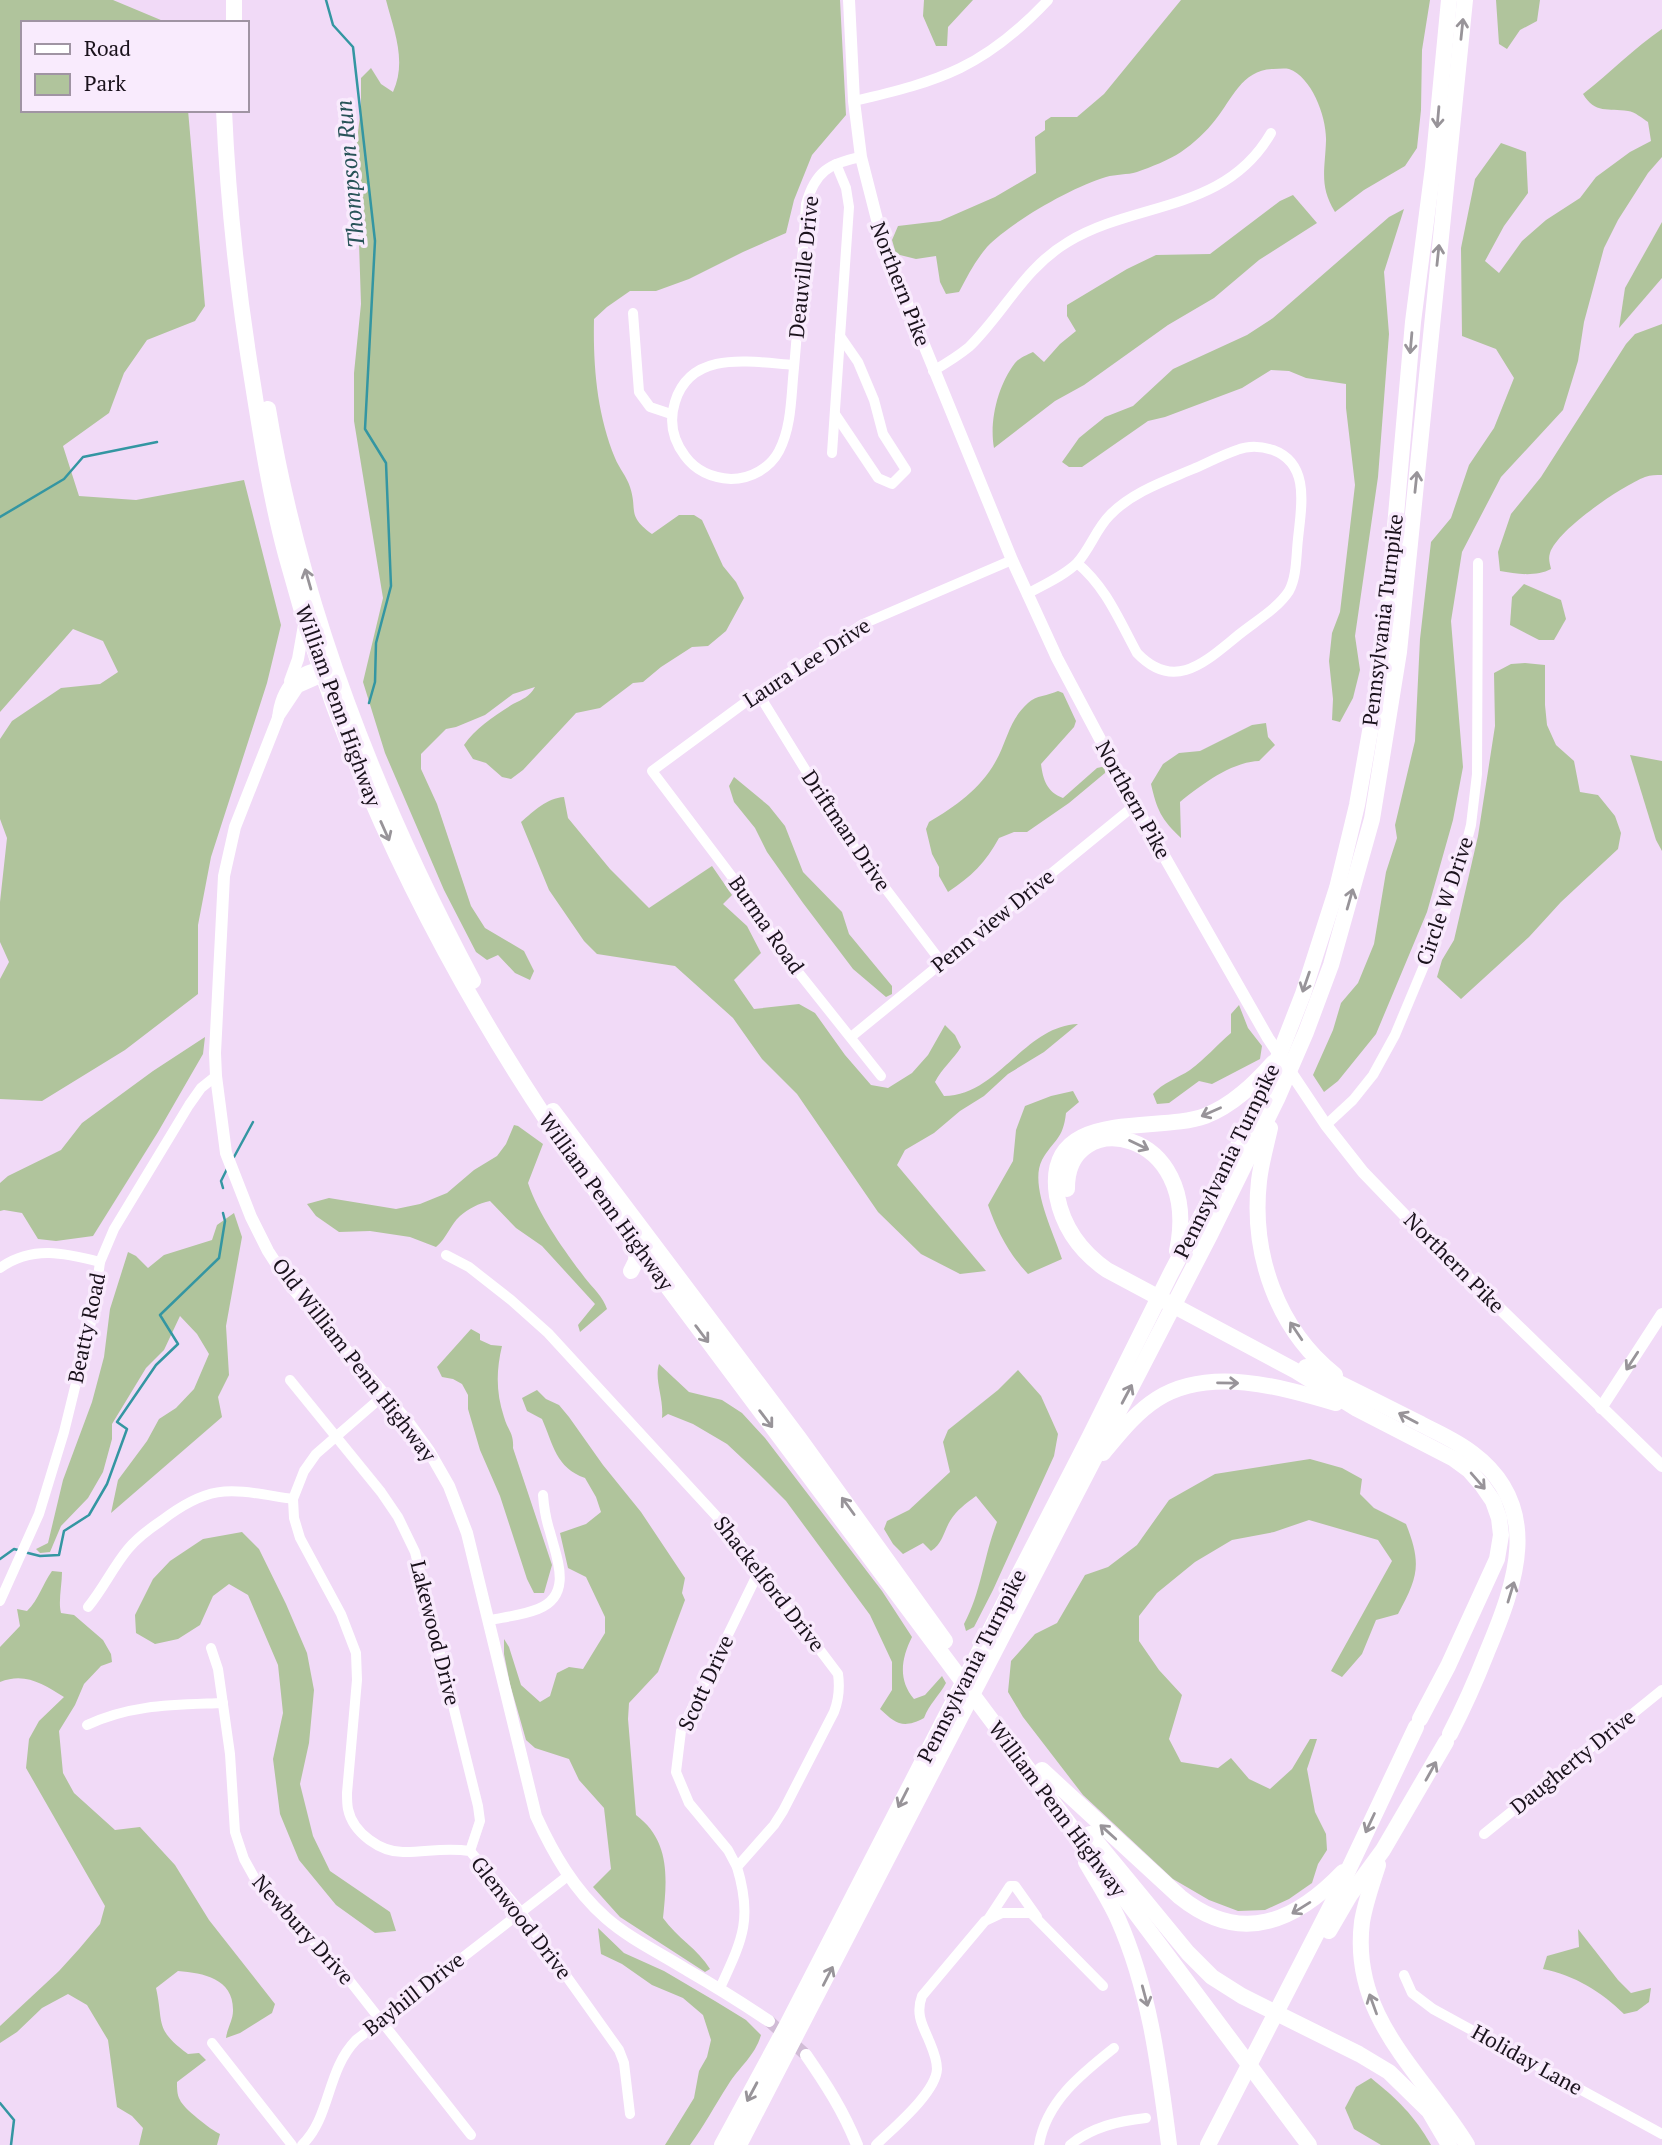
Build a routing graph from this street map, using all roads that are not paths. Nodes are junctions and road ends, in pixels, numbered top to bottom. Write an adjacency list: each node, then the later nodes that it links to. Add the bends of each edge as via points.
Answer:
1 (224, 0): 7 (highway)
2 (234, 0): 8 (highway)
3 (849, 0): 9 (main road, Northern Pike)
4 (1048, 0): 9 (street, via 1010,37 967,65 929,82)
5 (1449, 0): 35 (highway, Pennsylvania Turnpike, one-way to 35, via 1413,322 1384,652 1337,888)
6 (1465, 0): 38 (highway, Pennsylvania Turnpike, one-way to 6, via 1331,965 1372,819 1399,652)
7 (223, 21)
8 (234, 21)
9 (854, 101): 13 (main road, Northern Pike)
10 (224, 112): 26 (highway, William Penn Highway, via 243,323 271,489)
11 (235, 112): 27 (highway, William Penn Highway, one-way to 11, via 268,413 247,277)
12 (1271, 133): 18 (street, via 1255,156 1208,190 1083,233 1054,251 1027,275 969,347)
13 (861, 157): 14 (street, Deauville Drive); 18 (main road, Northern Pike, via 884,247)
14 (836, 164): 16 (street, via 849,206); 17 (street, Deauville Drive, via 816,177 806,204)
15 (633, 313): 19 (street, via 639,392 650,407)
16 (840, 337): 20 (street); 20 (street, via 858,362 883,434 906,470 892,484 878,478)
17 (794, 365): 19 (street, Deauville Drive, via 713,364 685,382); 19 (street, Deauville Drive, via 785,437 770,463 750,476 722,478 695,466 678,445)
18 (933, 371): 22 (main road, Northern Pike)
19 (671, 414)
20 (835, 414): 21 (street)
21 (832, 453)
22 (1012, 560): 25 (main road, Northern Pike); 29 (street, Laura Lee Drive, via 863,624)
23 (1077, 563): 23 (street, via 1098,528 1125,502 1237,449 1260,446 1278,452 1299,476 1302,494 1295,573 1289,590 1203,663 1188,670 1167,672 1143,659 1105,592); 25 (street)
24 (1478, 564): 39 (street, Circle W Drive, via 1477,774 1471,825 1457,879 1395,1035 1373,1075)
25 (1027, 594): 32 (main road, Northern Pike)
26 (304, 617): 27 (highway, William Penn Highway); 28 (main road, Old William Penn Highway, via 301,648)
27 (327, 670): 28 (main road, via 297,677); 30 (main road, Old William Penn Highway, via 298,687); 64 (highway, William Penn Highway, one-way to 27, via 544,1098 473,981); 65 (highway, William Penn Highway, one-way to 65, via 375,808 406,877 487,1026 535,1103 637,1247)
28 (288, 685): 30 (main road, Old William Penn Highway)
29 (758, 693): 31 (street, Laura Lee Drive); 33 (street, Driftman Drive, via 848,839)
30 (278, 718): 36 (main road, Old William Penn Highway, via 235,827 227,860)
31 (652, 771): 34 (street, Burma Road)
32 (1135, 805): 33 (street, Penn view Drive); 39 (main road, Northern Pike, via 1268,1038)
33 (942, 963): 34 (street, Penn view Drive)
34 (851, 1037): 37 (street, Burma Road)
35 (1279, 1056): 43 (highway, Pennsylvania Turnpike, via 1261,1104); 44 (highway, one-way to 44, via 1245,1091 1208,1115 1096,1130 1080,1138 1064,1155 1056,1188 1072,1235 1098,1264)
36 (216, 1076): 41 (street, Beatty Road, via 189,1105 124,1211); 47 (main road, Old William Penn Highway, via 226,1153 268,1251 290,1285)
37 (881, 1076)
38 (1277, 1099): 48 (highway, one-way to 38, via 1309,1349 1281,1308 1268,1277 1259,1241 1258,1190); 52 (highway, Pennsylvania Turnpike, one-way to 38)
39 (1326, 1125): 49 (main road, Northern Pike, via 1417,1228)
40 (446, 1255): 55 (street, Shackelford Drive, via 469,1267 548,1333 698,1494)
41 (100, 1262): 42 (street, via 47,1251); 56 (street, Beatty Road, via 93,1314 64,1432 39,1514)
42 (0, 1268)
43 (1171, 1273): 44 (highway, one-way to 43, via 1104,1257 1076,1221 1067,1180 1074,1161 1087,1147 1106,1139 1127,1139 1146,1148 1167,1168 1177,1190 1181,1218); 59 (highway, Pennsylvania Turnpike)
44 (1150, 1289): 48 (highway)
45 (1662, 1314): 49 (main road, one-way to 49)
46 (290, 1380): 50 (street, Lakewood Drive)
47 (384, 1395): 50 (street); 58 (main road, Old William Penn Highway, via 429,1451 449,1486 467,1533)
48 (1360, 1402): 52 (highway, one-way to 48, via 1140,1411 1183,1387 1212,1383 1266,1386); 68 (highway, one-way to 48, via 1464,1708 1513,1587 1518,1554 1515,1514 1495,1475 1471,1452); 70 (highway, one-way to 70, via 1462,1464 1488,1493 1500,1527 1494,1568)
49 (1601, 1408): 51 (main road, Northern Pike)
50 (335, 1437): 54 (street, via 304,1471); 69 (street, Lakewood Drive, via 381,1492 415,1552 478,1807 480,1821)
51 (1662, 1466)
52 (1084, 1476): 59 (highway, Pennsylvania Turnpike)
53 (542, 1495): 58 (street, via 561,1585 551,1601 536,1610)
54 (293, 1499): 57 (street, via 240,1491 199,1496 130,1546); 69 (street, Glenwood Drive, via 300,1538 341,1614 356,1653 347,1793 354,1824 384,1849 402,1853 449,1848)
55 (760, 1569): 71 (street, Scott Drive, via 681,1731 676,1772 689,1803); 71 (street, Shackelford Drive, via 838,1674 839,1699 783,1811)
56 (0, 1601)
57 (88, 1606)
58 (489, 1620): 72 (main road, Old William Penn Highway, via 536,1816)
59 (992, 1642): 82 (highway, Pennsylvania Turnpike)
60 (211, 1648): 62 (street, Newbury Drive)
61 (1662, 1690): 67 (street, Daugherty Drive)
62 (223, 1703): 63 (street, via 145,1706); 80 (street, Newbury Drive, via 235,1832 244,1859 259,1886 338,1966)
63 (87, 1725)
64 (1042, 1770): 66 (highway, William Penn Highway); 70 (highway, one-way to 64, via 1307,1905 1285,1917 1250,1923 1215,1918 1180,1897)
65 (1046, 1794): 90 (highway, William Penn Highway); 102 (highway, one-way to 102, via 1106,1896 1139,1975 1151,2022)
66 (1090, 1834): 91 (highway, via 1212,1977 1389,2072); 107 (highway, William Penn Highway)
67 (1484, 1834)
68 (1383, 1850): 79 (highway, via 1344,1904); 86 (highway, one-way to 68, via 1376,2013 1362,1960 1364,1911)
69 (470, 1851): 73 (street, Glenwood Drive)
70 (1352, 1862): 79 (highway)
71 (737, 1867): 78 (street, via 745,1927)
72 (569, 1875): 73 (street, Bayhill Drive); 78 (main road, Old William Penn Highway, via 605,1917 629,1936)
73 (520, 1911): 80 (street, Bayhill Drive); 88 (street, Glenwood Drive, via 620,2050)
74 (1038, 1919): 75 (street, via 1031,1913 1013,1912); 75 (street, via 1021,1891 1010,1886); 77 (street)
75 (985, 1922): 99 (street, via 922,1996 920,2020 934,2052 936,2076 922,2098)
76 (1404, 1975): 92 (street, Holiday Lane, via 1412,1993 1433,2009)
77 (1103, 1986)
78 (719, 1988): 81 (main road, Old William Penn Highway)
79 (1287, 2000): 87 (highway)
80 (379, 2021): 93 (street, Newbury Drive); 95 (street, Bayhill Drive, via 343,2054 315,2130)
81 (769, 2021)
82 (788, 2038): 96 (highway, Pennsylvania Turnpike, one-way to 96); 97 (highway, Pennsylvania Turnpike)
83 (212, 2043): 94 (street)
84 (1114, 2048): 100 (street, via 1060,2098 1046,2119)
85 (806, 2055): 98 (main road, via 836,2100)
86 (1406, 2063): 91 (highway); 109 (highway)
87 (1243, 2086): 103 (highway); 104 (highway)
88 (630, 2114)
89 (1146, 2118): 101 (street, via 1108,2124)
90 (1292, 2122): 105 (highway); 106 (highway, William Penn Highway)
91 (1438, 2124): 108 (highway)
92 (1662, 2134)
93 (471, 2135)
94 (292, 2145)
95 (302, 2145)
96 (722, 2145)
97 (738, 2145)
98 (857, 2145)
99 (876, 2145)
100 (1039, 2145)
101 (1070, 2145)
102 (1169, 2145)
103 (1208, 2145)
104 (1219, 2145)
105 (1301, 2145)
106 (1309, 2145)
107 (1322, 2145)
108 (1449, 2145)
109 (1468, 2145)

